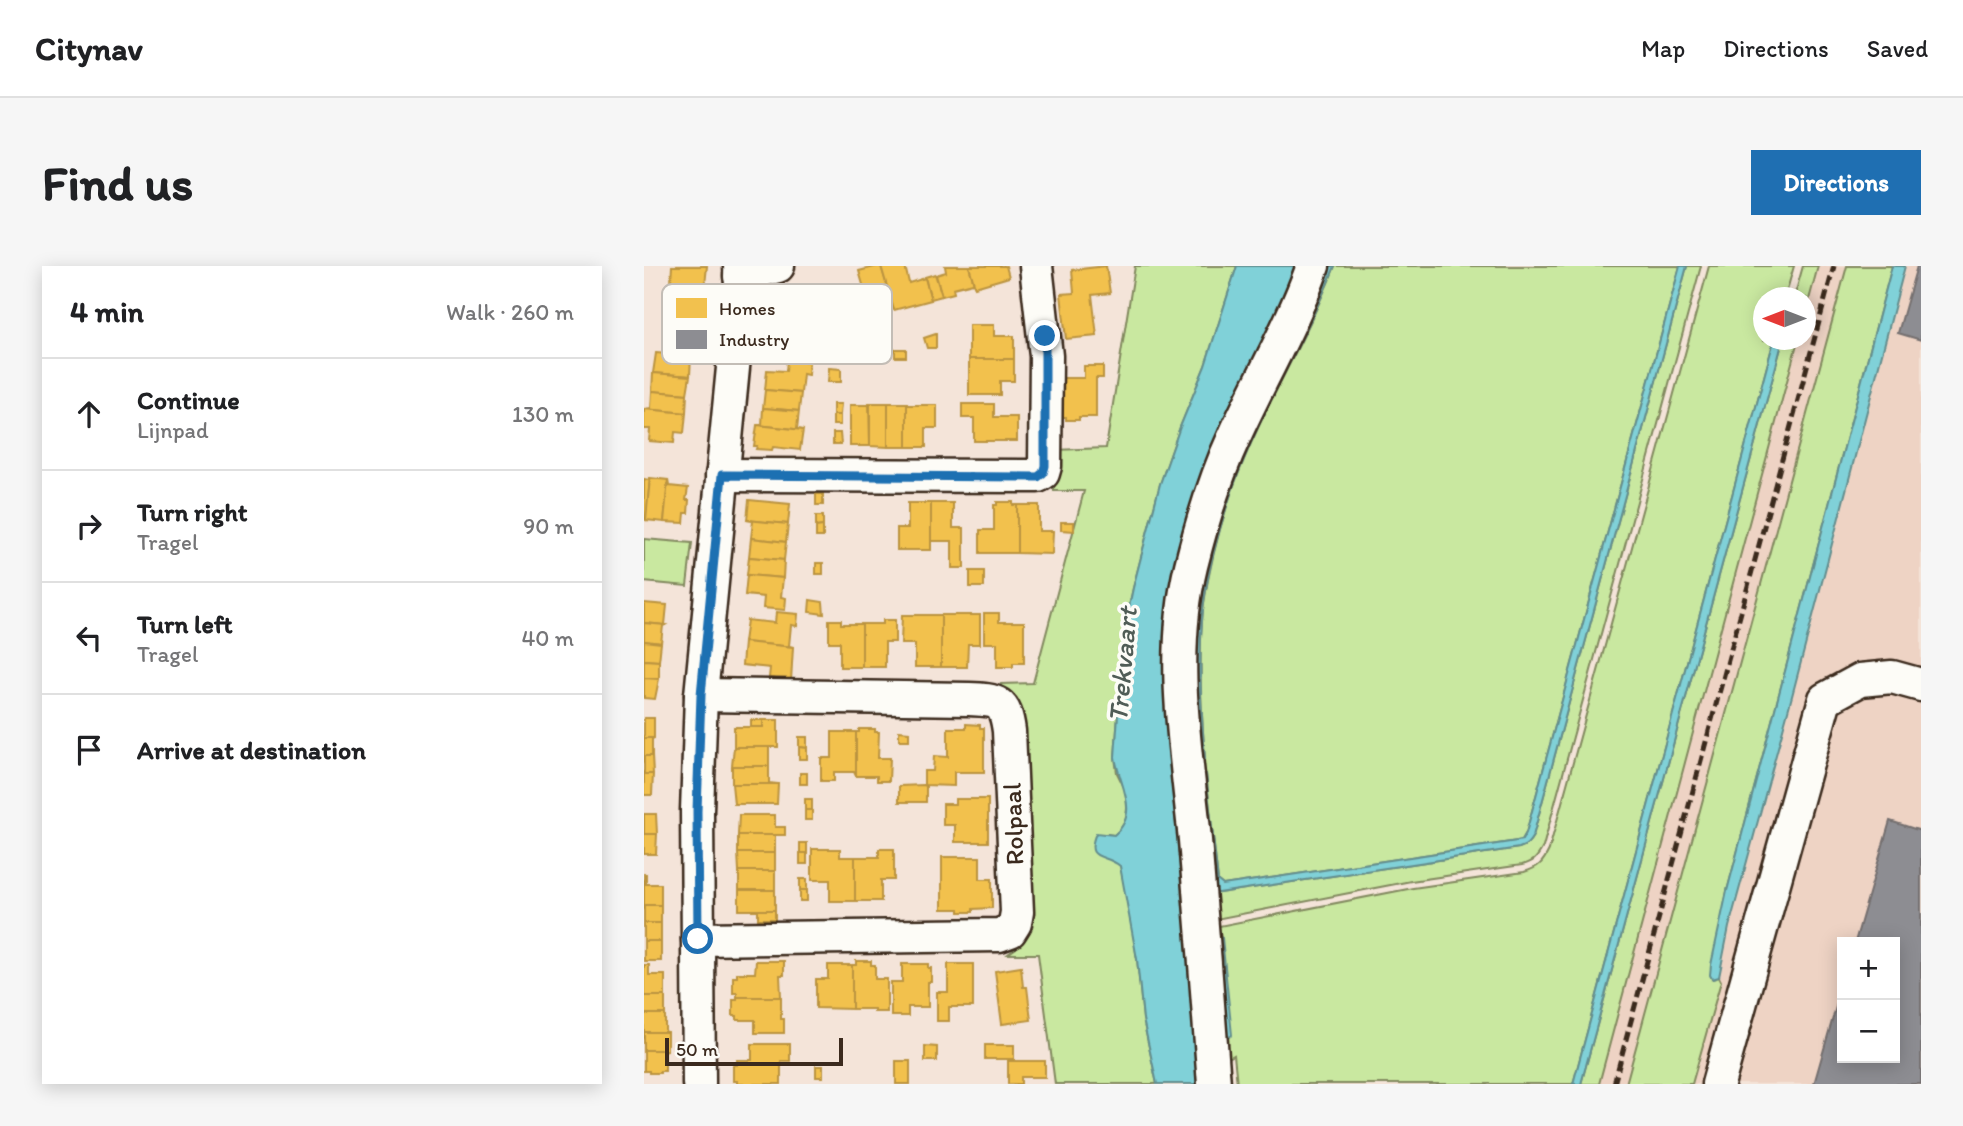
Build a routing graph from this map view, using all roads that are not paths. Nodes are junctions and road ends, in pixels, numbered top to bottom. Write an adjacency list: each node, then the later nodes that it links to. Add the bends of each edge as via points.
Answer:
1 (778, 266): 4 (street)
2 (1036, 266): 6 (street, via 1046,356 1045,466 1038,477)
3 (1313, 266): 11 (street, via 1222,467 1186,592 1182,716)
4 (740, 271)
5 (733, 364): 6 (street)
6 (722, 475): 8 (street)
7 (1921, 685): 12 (street, via 1892,677 1860,680 1825,699)
8 (701, 695): 9 (street); 9 (street, Rolpaal, via 969,699 1001,704 1009,732 1017,912 1010,931 999,935)
9 (698, 939): 10 (street)
10 (699, 1084)
11 (1214, 1084)
12 (1718, 1084)

